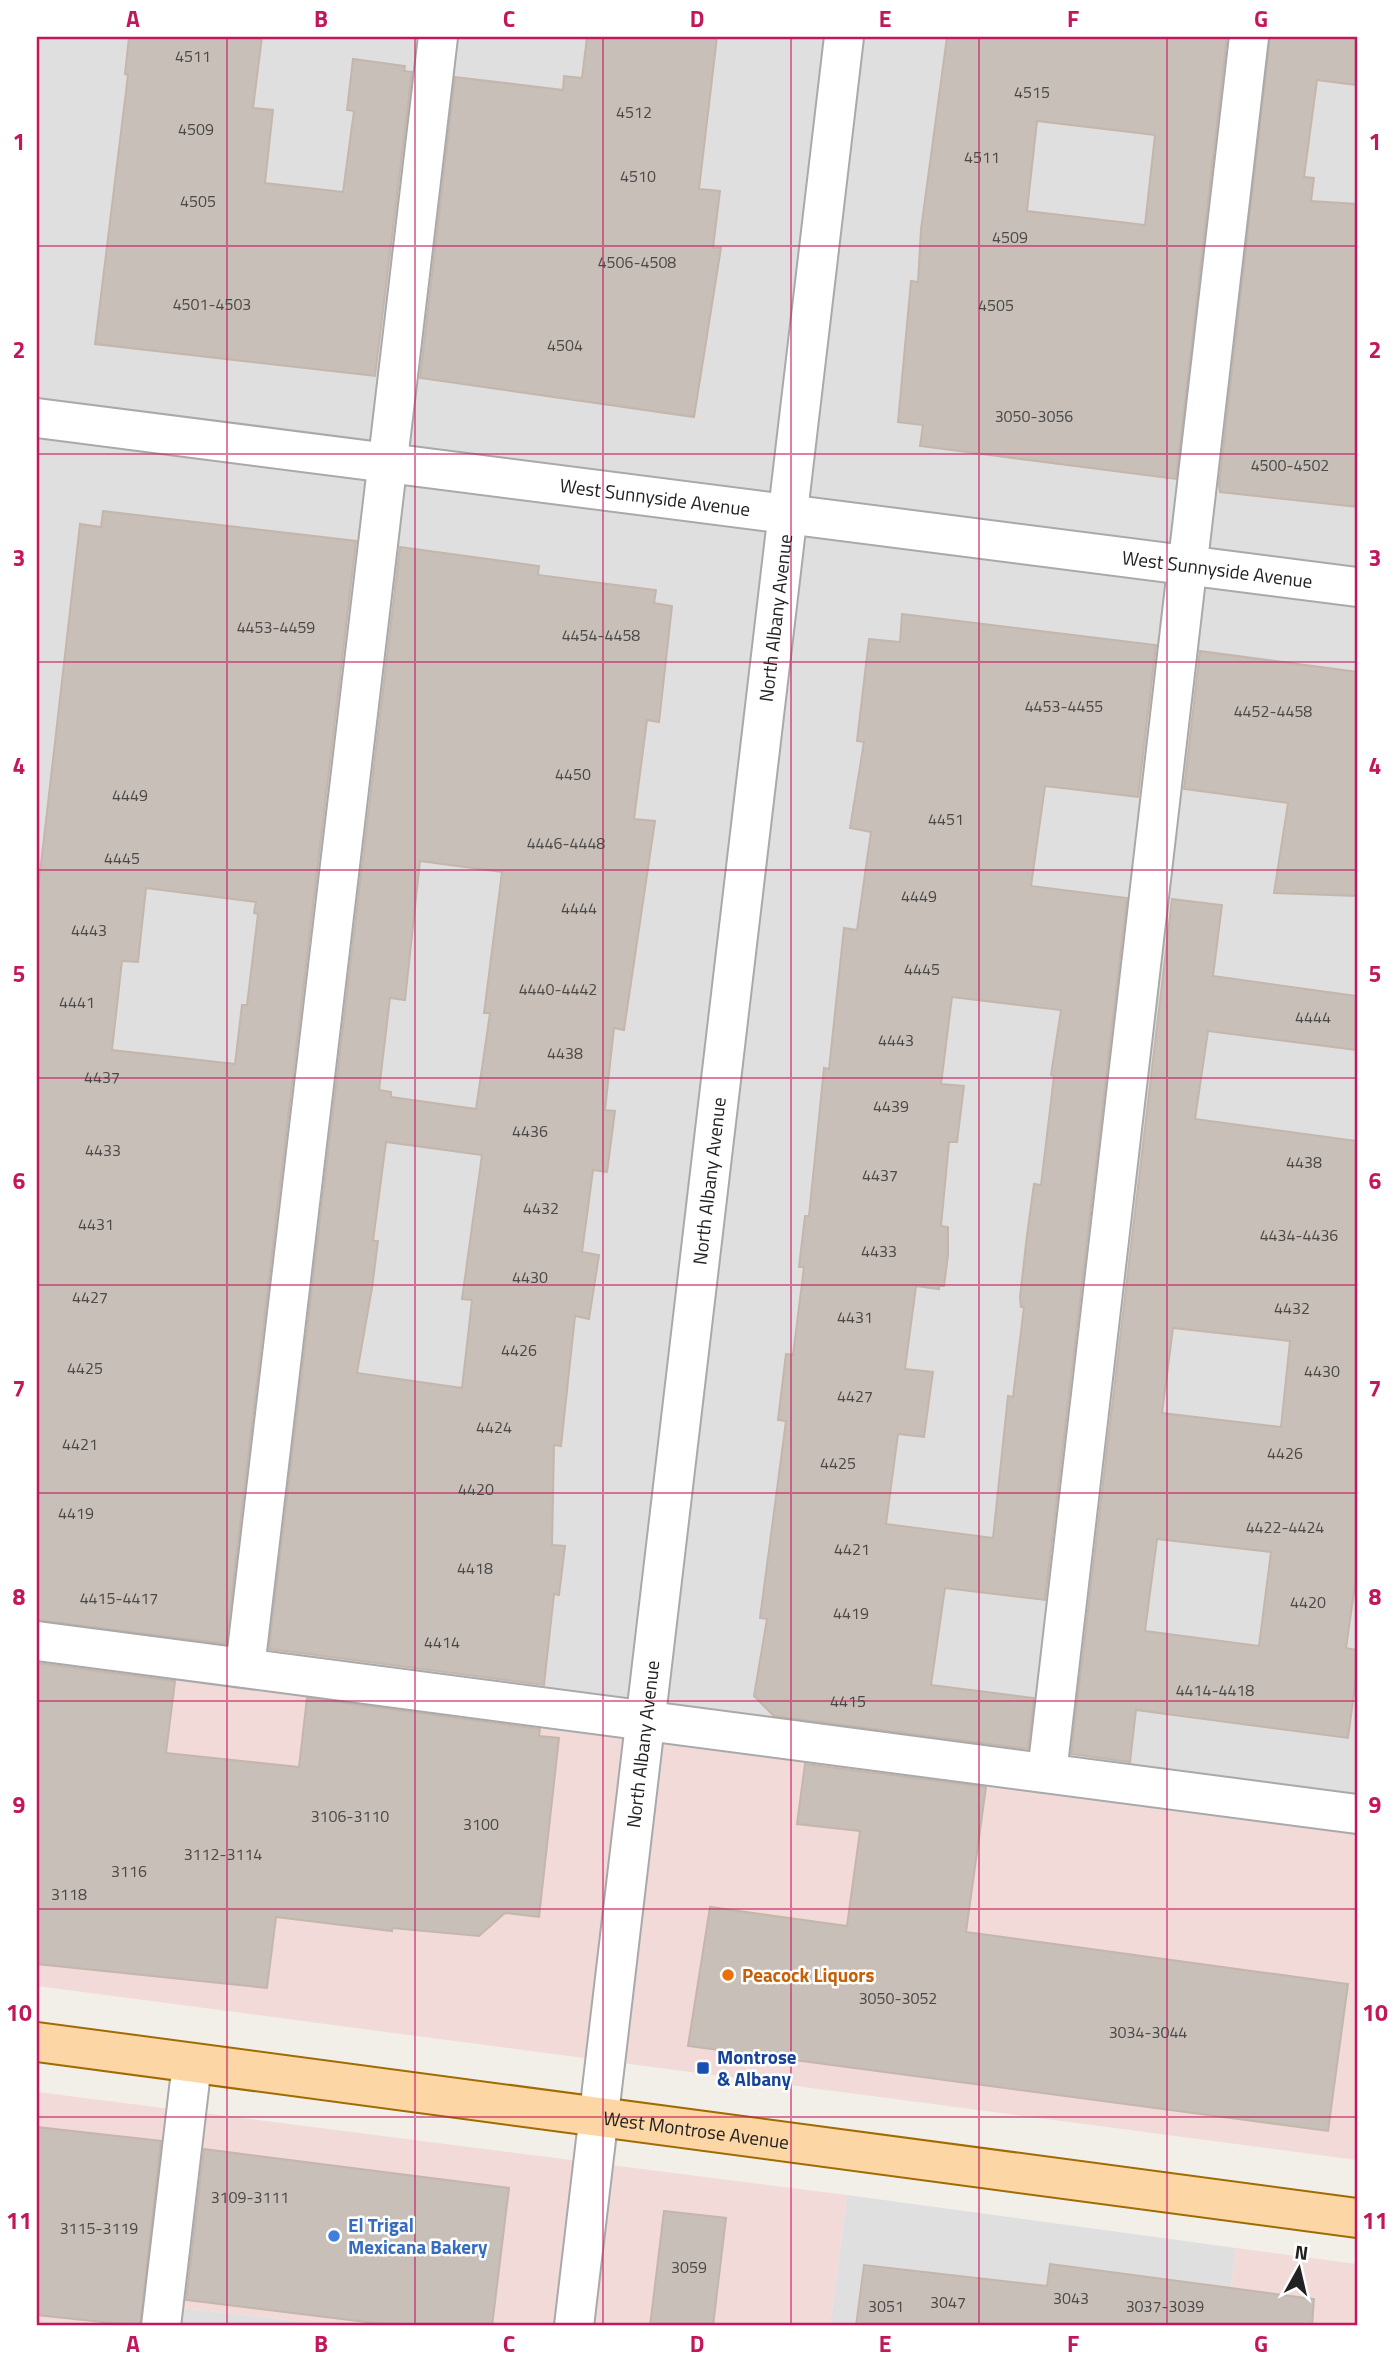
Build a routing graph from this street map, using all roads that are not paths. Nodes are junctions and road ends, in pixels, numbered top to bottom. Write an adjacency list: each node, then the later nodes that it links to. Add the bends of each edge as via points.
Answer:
1 (438, 37): 5 (street)
2 (844, 37): 6 (street, North Albany Avenue)
3 (1249, 37): 7 (street)
4 (37, 418): 5 (street, West Sunnyside Avenue)
5 (386, 463): 6 (street, West Sunnyside Avenue); 10 (street)
6 (787, 514): 7 (street, West Sunnyside Avenue); 11 (street, North Albany Avenue)
7 (1188, 565): 8 (street, West Sunnyside Avenue); 12 (street)
8 (1357, 587)
9 (37, 1640): 10 (street)
10 (245, 1668): 11 (street)
11 (645, 1720): 12 (street); 16 (street, North Albany Avenue)
12 (1047, 1773): 13 (street)
13 (1357, 1814)
14 (37, 2042): 15 (main road, West Montrose Avenue)
15 (192, 2063): 16 (main road, West Montrose Avenue); 18 (street)
16 (598, 2117): 17 (main road, West Montrose Avenue); 19 (street, North Albany Avenue)
17 (1357, 2218)
18 (161, 2326)
19 (574, 2326)

